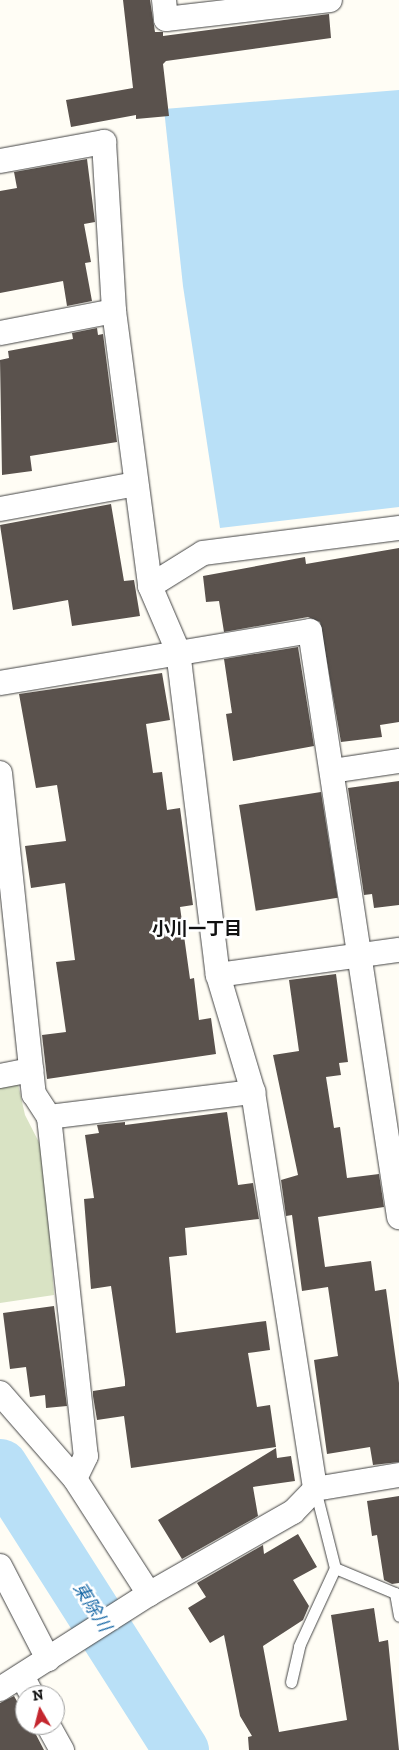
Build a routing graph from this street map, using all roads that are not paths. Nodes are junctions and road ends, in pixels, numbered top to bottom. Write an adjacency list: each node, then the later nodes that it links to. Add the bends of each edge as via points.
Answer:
1 (164, 0): 2 (street, via 166,19)
2 (330, 0)
3 (0, 161): 4 (street, via 104,142)
4 (114, 311): 5 (street); 6 (street)
5 (0, 333)
6 (136, 484): 7 (street); 9 (street)
7 (0, 509)
8 (399, 528): 9 (street, via 203,553)
9 (150, 586): 10 (street)
10 (178, 651): 11 (street); 13 (street, via 310,631); 19 (street)
11 (0, 683)
12 (399, 761): 13 (street)
13 (332, 771): 17 (street)
14 (0, 773): 15 (street)
15 (4, 859): 18 (street)
16 (399, 950): 17 (street)
17 (360, 956): 19 (street); 24 (street)
18 (10, 969): 20 (street)
19 (218, 975): 22 (street)
20 (31, 1070): 21 (street); 23 (street, via 34,1094)
21 (0, 1076)
22 (253, 1092): 23 (street); 28 (street)
23 (50, 1117): 27 (street, via 86,1456)
24 (399, 1218)
25 (0, 1393): 27 (street)
26 (399, 1475): 28 (street)
27 (75, 1479): 31 (street)
28 (315, 1489): 30 (lane); 31 (street, via 293,1512)
29 (0, 1566): 33 (street)
30 (335, 1568): 32 (lane, via 395,1593); 34 (lane, via 299,1646)
31 (149, 1594): 33 (street)
32 (399, 1616)
33 (53, 1656): 35 (street)
34 (290, 1682)
35 (27, 1685)
36 (15, 1687): 37 (street)
37 (0, 1689)
38 (54, 1735): 39 (street)
39 (62, 1750)

